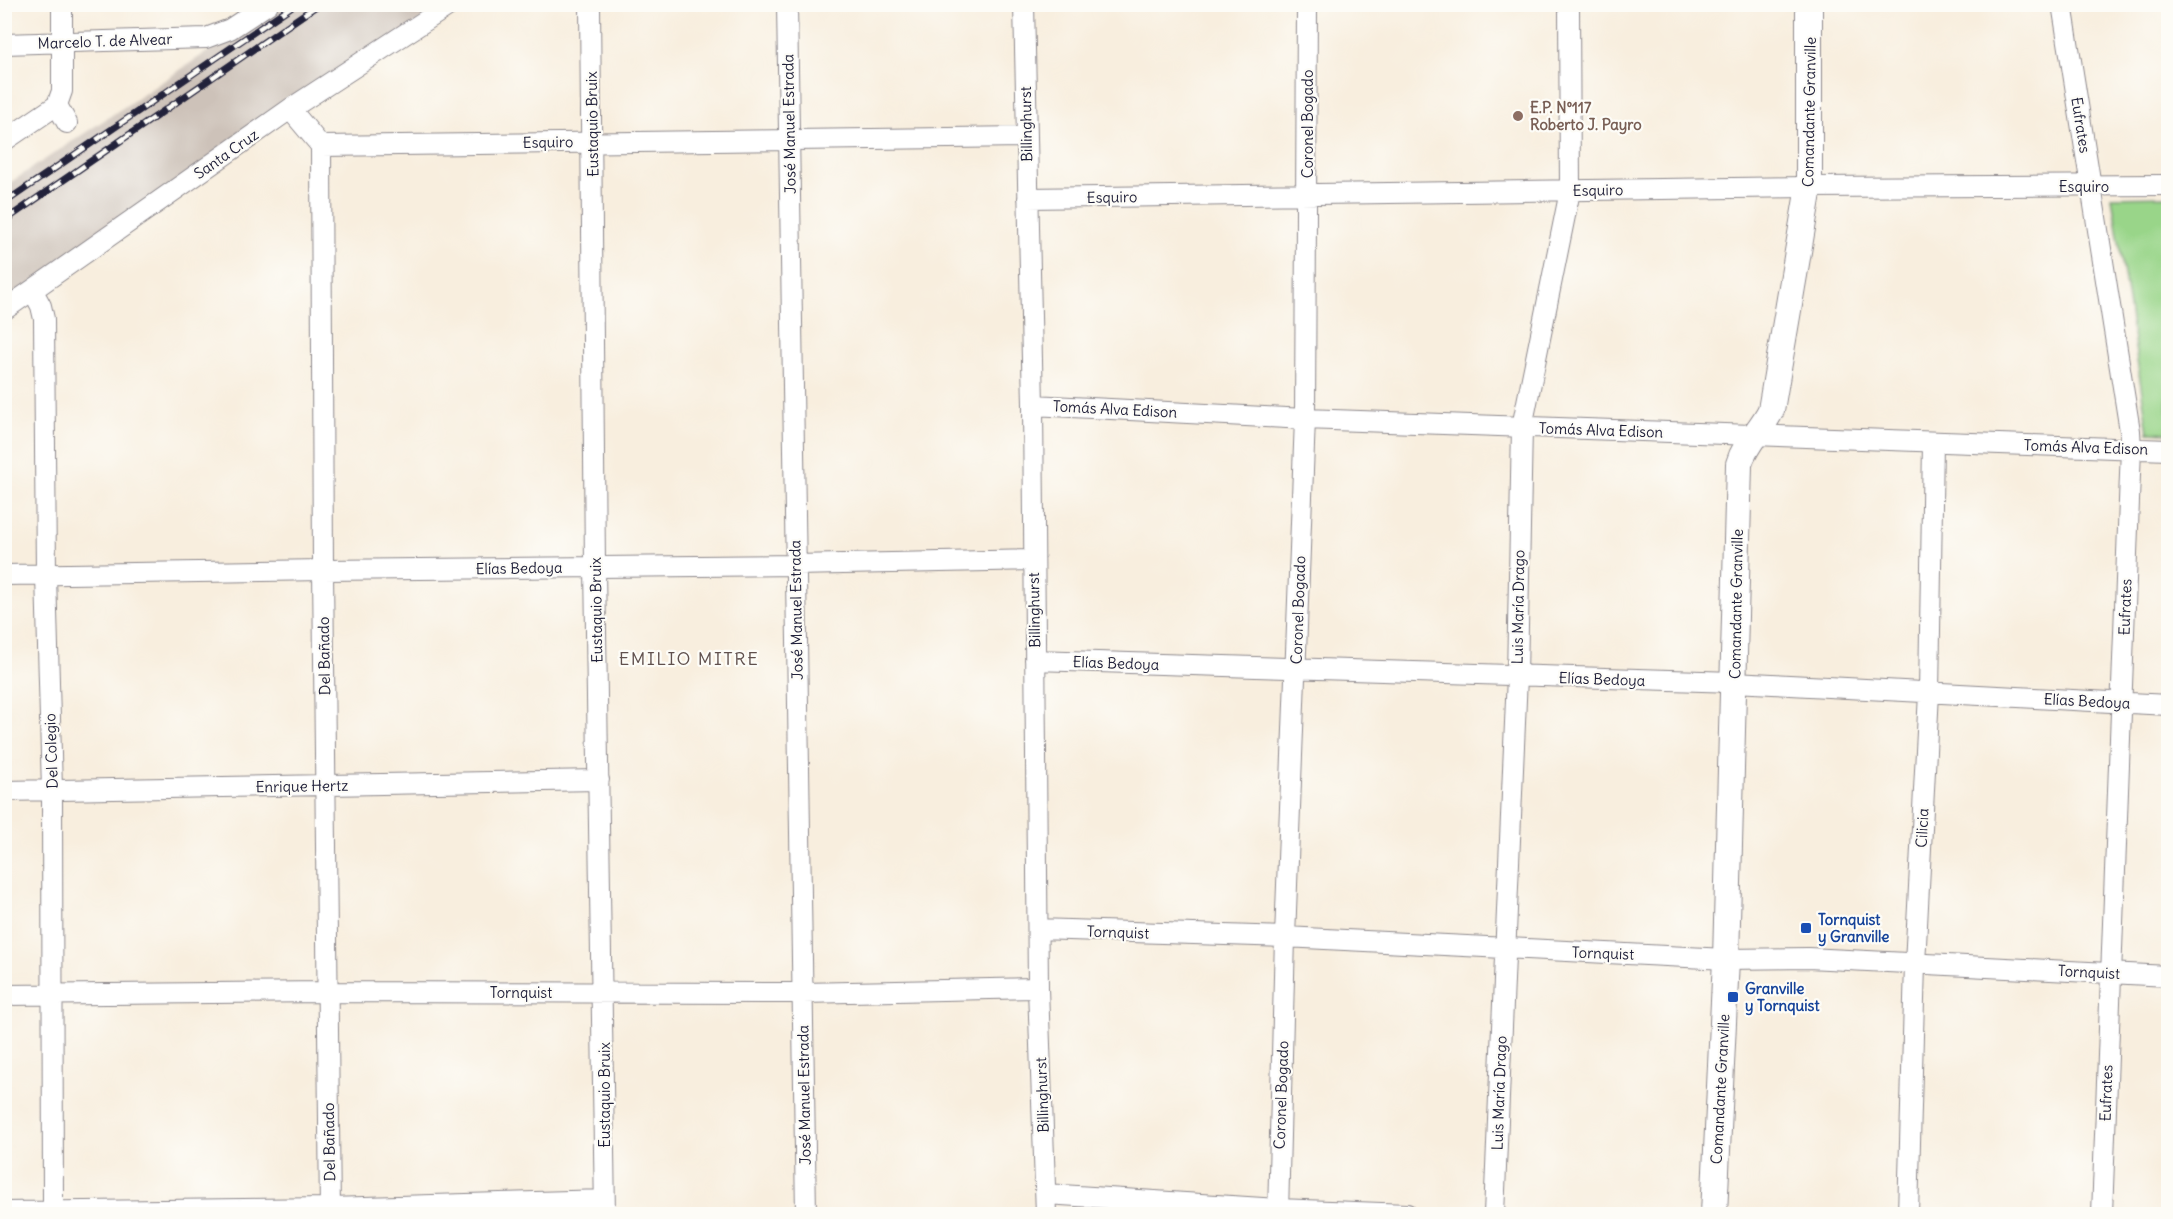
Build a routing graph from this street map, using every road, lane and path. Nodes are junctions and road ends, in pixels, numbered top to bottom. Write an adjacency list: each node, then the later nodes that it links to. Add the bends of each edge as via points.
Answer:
1 (62, 4): 11 (street)
2 (268, 4): 11 (street, Marcelo T. de Alvear, via 230,29 206,38)
3 (451, 4): 14 (street, Santa Cruz)
4 (590, 4): 19 (street, Eustaquio Bruix)
5 (787, 4): 17 (street, José Manuel Estrada)
6 (1024, 4): 16 (street, Billinghurst)
7 (1307, 4): 25 (street, Coronel Bogado)
8 (1569, 4): 24 (street, Luis María Drago)
9 (1809, 4): 23 (street, Comandante Granville)
10 (2062, 4): 22 (street, Eufrates)
11 (62, 43): 12 (street, Marcelo T. de Alvear); 13 (street, via 62,91)
12 (4, 44)
13 (57, 105): 15 (street); 18 (street)
14 (290, 109): 20 (street); 27 (street, Santa Cruz)
15 (67, 123)
16 (1026, 137): 17 (street, Esquiro); 26 (street, Billinghurst)
17 (790, 139): 19 (street, Esquiro); 37 (street, José Manuel Estrada)
18 (4, 141)
19 (592, 142): 20 (street, Esquiro); 38 (street, Eustaquio Bruix)
20 (321, 146): 39 (street, Del Bañado)
21 (2169, 185): 22 (street, Esquiro)
22 (2090, 186): 23 (street, Esquiro); 34 (street, Eufrates)
23 (1809, 188): 24 (street, Esquiro); 32 (street, Comandante Granville, via 1771,410)
24 (1570, 191): 25 (street, Esquiro); 31 (street, Luis María Drago)
25 (1307, 195): 26 (street, Esquiro); 30 (street, Coronel Bogado)
26 (1028, 198): 29 (street, Billinghurst)
27 (33, 291): 28 (street, Santa Cruz); 41 (street, Del Colegio, via 44,319)
28 (4, 310)
29 (1033, 405): 30 (street, Tomás Alva Edison); 36 (street, Billinghurst)
30 (1305, 419): 31 (street, Tomás Alva Edison); 43 (street, Coronel Bogado)
31 (1522, 427): 32 (street, Tomás Alva Edison); 44 (street, Luis María Drago)
32 (1754, 436): 33 (street, Tomás Alva Edison); 45 (street, Comandante Granville, via 1739,464)
33 (1933, 442): 34 (street, Tomás Alva Edison); 46 (street, Cilicia)
34 (2131, 448): 35 (street, Tomás Alva Edison); 47 (street, Eufrates)
35 (2169, 450)
36 (1033, 560): 37 (street, Elías Bedoya); 42 (street, Billinghurst)
37 (795, 566): 38 (street, Elías Bedoya); 63 (street, José Manuel Estrada)
38 (595, 567): 39 (street, Elías Bedoya); 49 (street, Eustaquio Bruix)
39 (323, 570): 41 (street, Elías Bedoya); 50 (street, Del Bañado)
40 (4, 575): 41 (street, Elías Bedoya)
41 (46, 575): 52 (street, Del Colegio)
42 (1035, 660): 43 (street, Elías Bedoya); 53 (street, Billinghurst)
43 (1296, 668): 44 (street, Elías Bedoya); 54 (street, Coronel Bogado)
44 (1517, 676): 45 (street, Elías Bedoya); 55 (street, Luis María Drago)
45 (1734, 682): 46 (street, Elías Bedoya); 56 (street, Comandante Granville)
46 (1929, 693): 47 (street, Elías Bedoya); 57 (street, Cilicia)
47 (2121, 703): 48 (street, Elías Bedoya); 58 (street, Eufrates)
48 (2169, 705)
49 (599, 780): 50 (street, Enrique Hertz); 62 (street, Eustaquio Bruix)
50 (325, 786): 52 (street, Enrique Hertz); 61 (street, Del Bañado)
51 (4, 790): 52 (street, Enrique Hertz)
52 (52, 790): 65 (street, Del Colegio)
53 (1038, 929): 54 (street, Tornquist); 60 (street, Billinghurst)
54 (1286, 938): 55 (street, Tornquist); 70 (street, Coronel Bogado)
55 (1505, 949): 56 (street, Tornquist); 75 (street, Luis María Drago)
56 (1726, 958): 57 (street, Tornquist); 76 (street, Comandante Granville)
57 (1915, 964): 58 (street, Tornquist); 77 (street, Cilicia)
58 (2110, 973): 59 (street, Tornquist); 78 (street, Eufrates)
59 (2169, 976)
60 (1038, 988): 63 (street, Tornquist); 66 (street, Billinghurst)
61 (327, 992): 62 (street, Tornquist); 65 (street, Tornquist); 68 (street, Del Bañado)
62 (603, 992): 63 (street, Tornquist); 67 (street, Eustaquio Bruix)
63 (803, 993): 72 (street, José Manuel Estrada)
64 (4, 995): 65 (street, Tornquist)
65 (53, 995): 71 (street, Del Colegio)
66 (1046, 1194): 70 (street); 73 (street, Billinghurst)
67 (605, 1207): 68 (street)
68 (330, 1211): 71 (street)
69 (4, 1212): 71 (street)
70 (1278, 1212): 74 (street)
71 (53, 1213)
72 (807, 1215)
73 (1046, 1215)
74 (1407, 1215)
75 (1494, 1215)
76 (1714, 1215)
77 (1908, 1215)
78 (2102, 1215)

